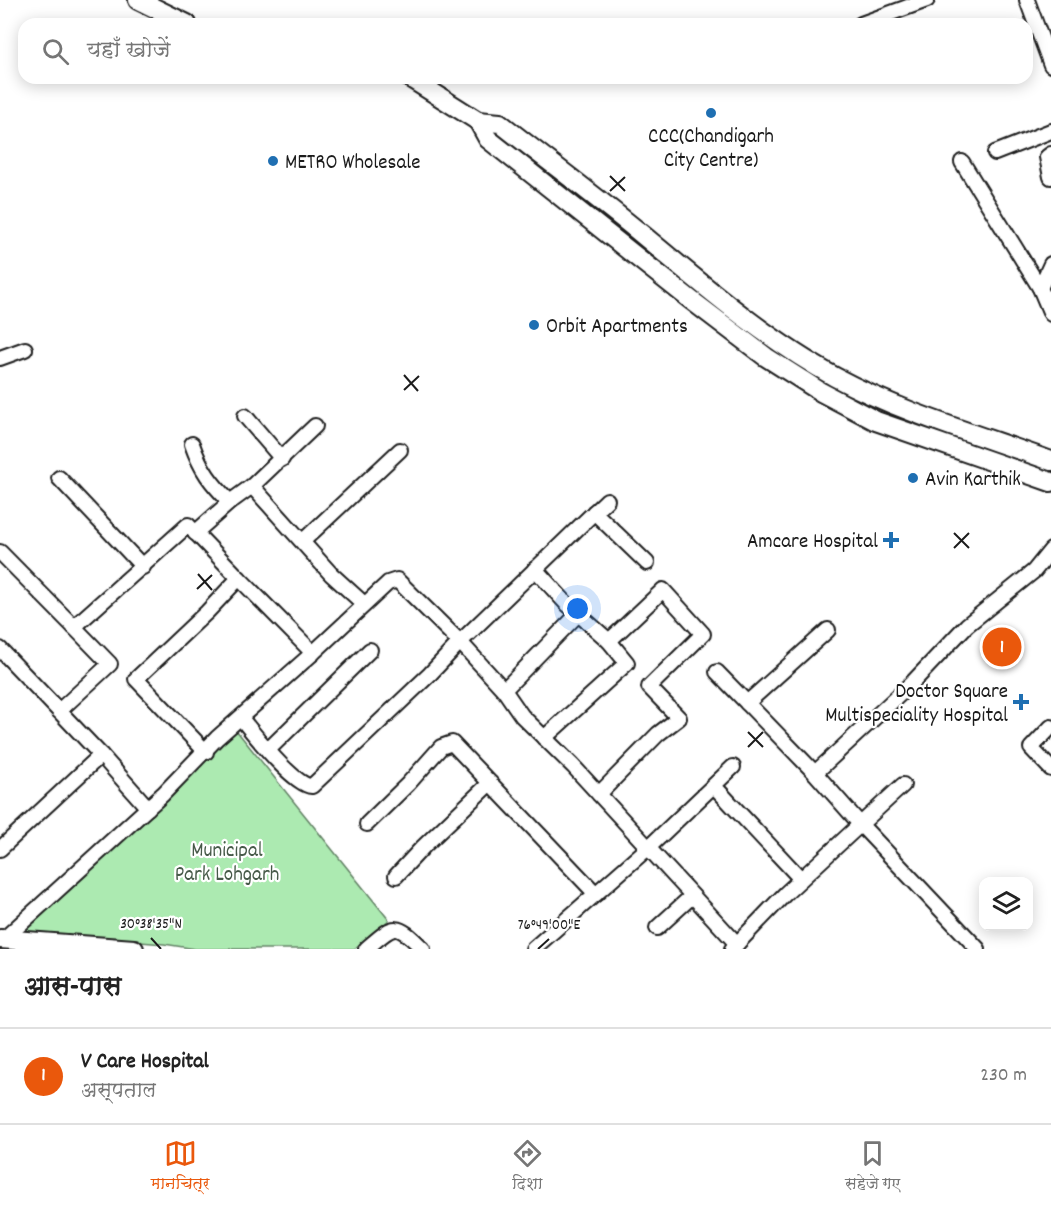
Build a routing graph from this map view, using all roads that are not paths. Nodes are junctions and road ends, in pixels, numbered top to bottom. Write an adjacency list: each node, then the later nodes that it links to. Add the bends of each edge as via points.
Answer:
1 (138, 0): 4 (main road)
2 (927, 0): 5 (street)
3 (1027, 0): 6 (street)
4 (175, 18)
5 (878, 18)
6 (1051, 65)
7 (419, 84): 8 (main road)
8 (478, 121): 20 (main road, via 501,123 705,287 780,341 872,396); 22 (main road, via 488,139 766,357 876,421)
9 (1051, 131): 10 (street)
10 (995, 153)
11 (1051, 154): 13 (street, via 1047,157)
12 (962, 162): 15 (street)
13 (1051, 177)
14 (1051, 264): 15 (street)
15 (1040, 288): 16 (street)
16 (1051, 314)
17 (25, 349): 18 (street)
18 (0, 358)
19 (245, 416): 25 (street)
20 (927, 416): 22 (main road); 26 (main road)
21 (315, 426): 25 (street)
22 (925, 439): 28 (main road)
23 (192, 444): 31 (street, via 200,466)
24 (400, 450): 34 (street)
25 (282, 459): 29 (street)
26 (1051, 461)
27 (59, 478): 38 (street)
28 (1051, 482)
29 (252, 486): 31 (street); 34 (street)
30 (607, 500): 32 (street)
31 (231, 502): 33 (street)
32 (594, 512): 37 (street); 39 (street)
33 (195, 533): 38 (street, via 188,525); 40 (street)
34 (303, 541): 41 (street)
35 (1051, 550): 62 (street, via 1034,571 967,625 913,682)
36 (1, 554): 43 (street)
37 (647, 563)
38 (142, 567): 43 (street)
39 (535, 569): 42 (street); 46 (street)
40 (239, 578): 49 (street); 58 (street, via 136,678)
41 (364, 604): 46 (street, via 397,580); 49 (street)
42 (578, 614): 45 (street); 51 (street)
43 (74, 627): 53 (street, via 110,664)
44 (828, 630): 52 (street)
45 (609, 641): 56 (street, via 627,663); 66 (street, via 663,590 703,634 649,687 679,718)
46 (460, 642): 51 (street); 57 (street, via 312,786 300,782)
47 (0, 649): 53 (street)
48 (370, 650): 57 (street)
49 (313, 653): 54 (street)
50 (717, 672): 52 (street)
51 (504, 690): 56 (street)
52 (747, 703): 62 (street)
53 (59, 711): 59 (street)
54 (241, 718): 57 (street); 58 (street)
55 (1051, 727): 61 (street, via 1031,748)
56 (544, 738): 66 (street)
57 (268, 750)
58 (206, 752): 67 (street)
59 (101, 755): 67 (street); 71 (street)
60 (733, 767): 64 (street)
61 (1051, 769)
62 (815, 773): 69 (street)
63 (490, 783): 68 (street, via 452,743 441,747); 72 (street); 74 (street)
64 (714, 786): 70 (street); 73 (street)
65 (903, 786): 69 (street)
66 (599, 794): 70 (street)
67 (148, 808): 77 (street)
68 (367, 824)
69 (860, 824): 73 (street); 83 (street)
70 (649, 848): 74 (street); 75 (street)
71 (0, 849)
72 (396, 876)
73 (801, 879): 78 (street)
74 (596, 894): 82 (street)
75 (692, 896): 76 (street); 78 (street)
76 (657, 928)
77 (11, 942): 79 (main road)
78 (735, 946)
79 (134, 949)
80 (366, 949): 81 (street, via 398,928)
81 (423, 949)
82 (533, 949)
83 (978, 949)

